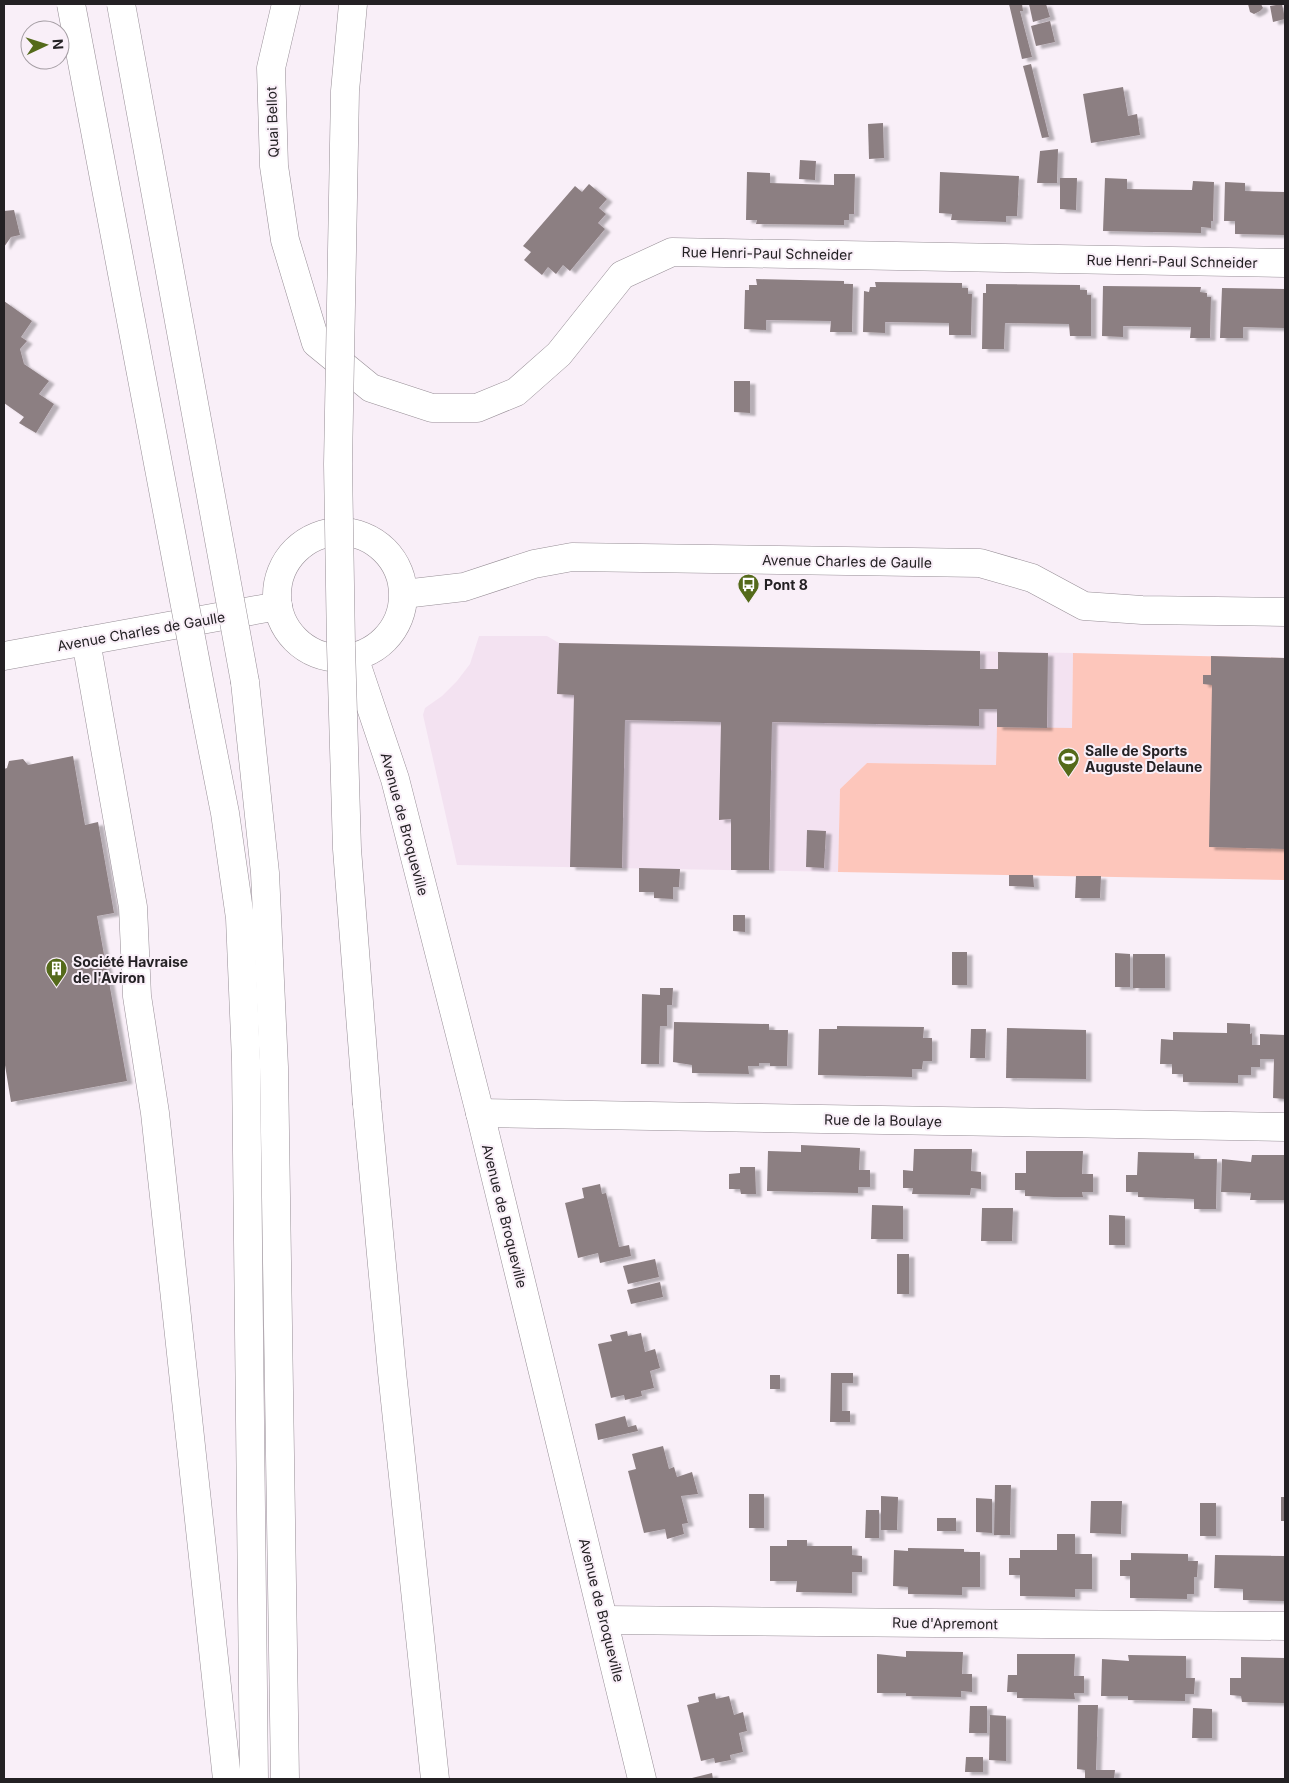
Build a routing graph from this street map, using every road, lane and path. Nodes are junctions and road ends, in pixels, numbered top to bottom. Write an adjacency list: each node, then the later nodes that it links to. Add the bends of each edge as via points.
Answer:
1 (71, 4): 18 (main road, bridge, via 225,813 240,918 246,1061)
2 (121, 4): 19 (main road, bridge, via 245,682 266,873 274,1067)
3 (286, 4): 5 (main road, Quai Bellot, via 271,68 274,166)
4 (353, 4): 20 (main road, bridge, via 345,91 338,464 347,849 391,1362)
5 (285, 240): 6 (main road, Rue Henri-Paul Schneider, via 316,343 371,388 432,408 477,408 516,392 559,354 622,275 672,252)
6 (1285, 263)
7 (404, 594): 8 (main road, via 401,574 392,558 378,544 361,535 342,531 323,534 305,542 291,555 279,579); 9 (main road, Avenue Charles de Gaulle, via 464,586 534,564 572,557 980,563 1032,578 1084,606); 12 (main road, via 402,611 385,641)
8 (278, 606): 10 (main road, Avenue Charles de Gaulle); 12 (main road, via 283,623 305,648 321,656)
9 (1285, 612)
10 (86, 641): 11 (main road, Avenue Charles de Gaulle); 17 (main road, via 134,907 137,996 155,1113)
11 (4, 656)
12 (354, 657): 13 (main road, Avenue de Broqueville, via 394,779)
13 (480, 1113): 14 (main road, Rue de la Boulaye); 15 (main road, Avenue de Broqueville)
14 (1285, 1127)
15 (604, 1620): 16 (main road, Rue d'Apremont); 21 (main road, Avenue de Broqueville)
16 (1285, 1626)
17 (227, 1779)
18 (254, 1779)
19 (285, 1779)
20 (435, 1779)
21 (642, 1779)

